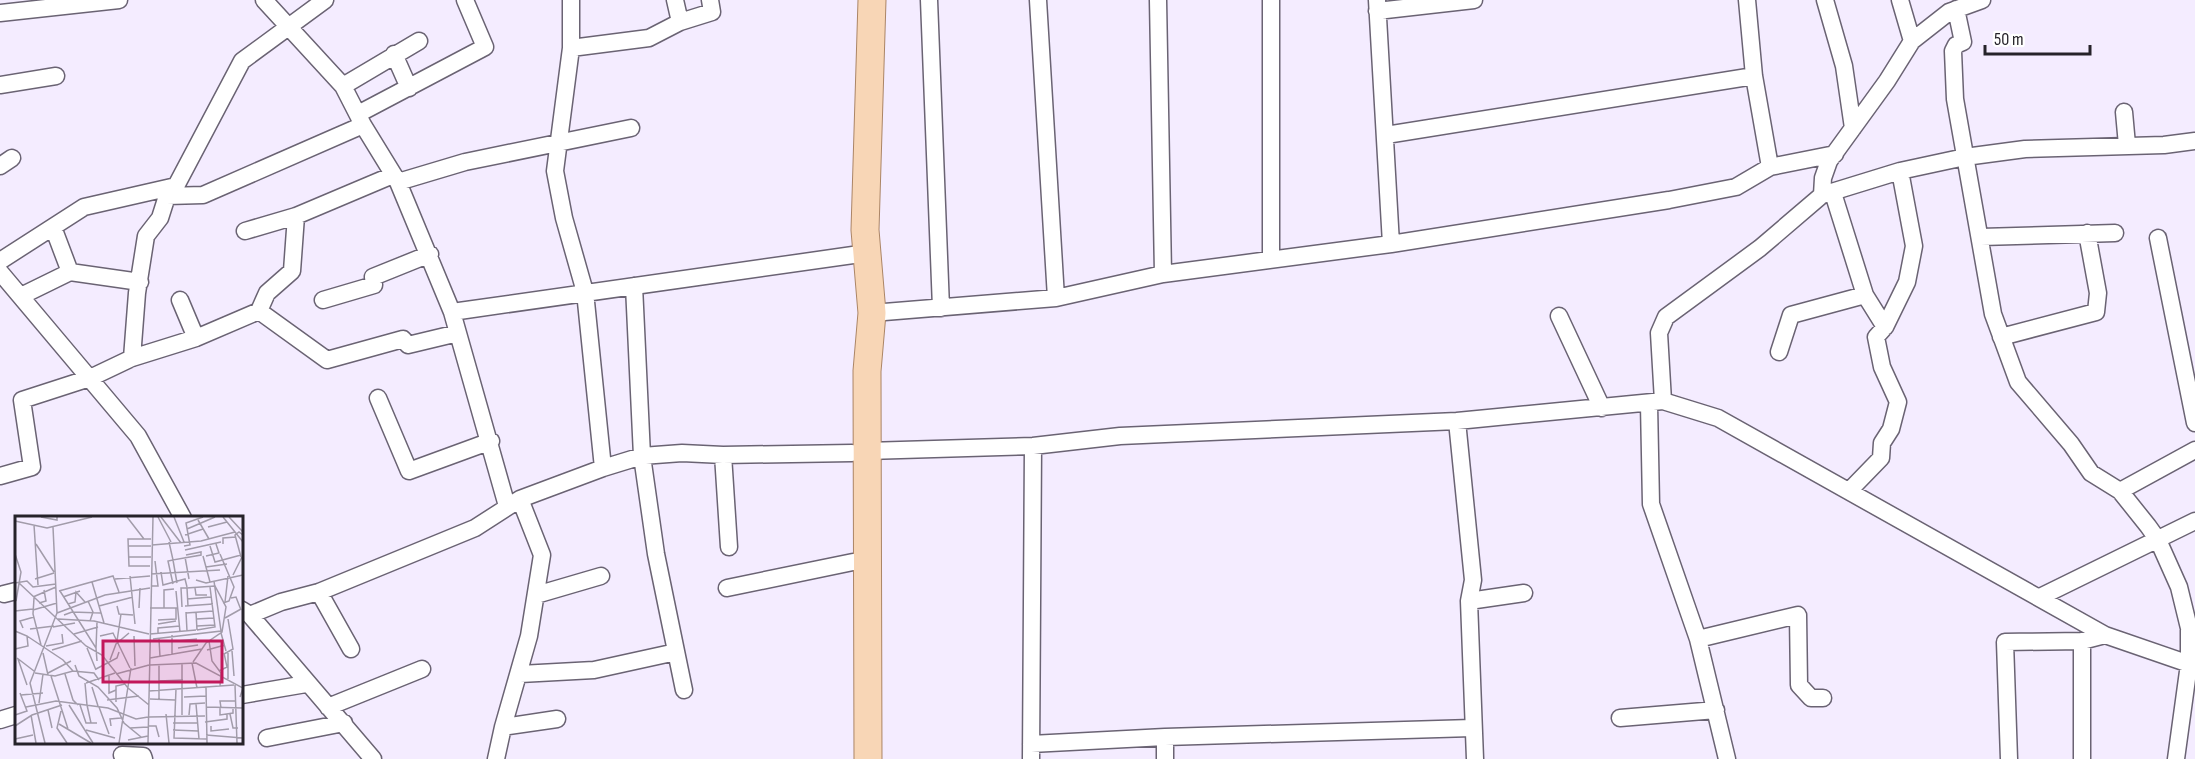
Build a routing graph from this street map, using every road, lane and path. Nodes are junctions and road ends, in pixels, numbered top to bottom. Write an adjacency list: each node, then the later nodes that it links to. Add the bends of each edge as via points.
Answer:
1 (119, 0): 21 (street)
2 (325, 0): 23 (street)
3 (465, 0): 32 (street, via 485,47)
4 (571, 0): 26 (street)
5 (675, 0): 22 (street)
6 (710, 0): 22 (street, via 712,12)
7 (856, 0): 57 (main road)
8 (872, 0): 74 (main road, via 865,230)
9 (929, 0): 71 (street)
10 (1038, 0): 68 (street)
11 (1158, 0): 62 (street)
12 (1271, 0): 58 (street)
13 (1474, 0): 19 (street)
14 (1747, 0): 29 (street)
15 (1825, 0): 36 (street, via 1844,66)
16 (1900, 0): 25 (street)
17 (1982, 0): 20 (street)
18 (266, 1): 23 (street)
19 (1377, 5): 37 (street)
20 (1956, 9): 25 (street, via 1924,28); 42 (street, via 1963,42 1953,51 1954,99)
21 (0, 13)
22 (681, 22): 26 (street, via 649,38)
23 (286, 27): 31 (street); 46 (street, via 242,62)
24 (419, 41): 27 (street)
25 (1912, 41): 36 (street)
26 (571, 48): 38 (street)
27 (394, 54): 31 (street); 32 (street)
28 (57, 76): 30 (street)
29 (1754, 76): 37 (street); 43 (street)
30 (0, 86)
31 (343, 86): 34 (street)
32 (409, 88): 34 (street)
33 (2124, 112): 40 (street)
34 (360, 120): 45 (street); 46 (street, via 203,195)
35 (631, 128): 38 (street)
36 (1853, 128): 41 (street)
37 (1386, 135): 55 (street)
38 (559, 141): 45 (street); 65 (street, via 555,171)
39 (2195, 141): 40 (street)
40 (2127, 145): 42 (street, via 2025,149)
41 (1835, 154): 43 (street); 47 (street, via 1822,177)
42 (1965, 157): 44 (street); 53 (street)
43 (1770, 167): 55 (street, via 1736,187)
44 (1900, 171): 47 (street); 76 (street, via 1914,246 1907,282)
45 (396, 178): 48 (street); 56 (street)
46 (171, 191): 49 (street, via 84,207); 63 (street, via 160,218 146,236)
47 (1828, 194): 66 (street); 84 (street, via 1666,317 1659,333)
48 (296, 216): 50 (street); 72 (street, via 292,271 267,293)
49 (53, 227): 59 (street); 61 (street)
50 (245, 231)
51 (2087, 233): 52 (street); 53 (street); 79 (street, via 2098,293 2096,312)
52 (2115, 233)
53 (1981, 237): 79 (street, via 1993,314)
54 (2158, 238): 87 (street)
55 (1391, 244): 58 (street)
56 (430, 254): 70 (street, via 373,277 374,285); 73 (street)
57 (853, 255): 64 (street); 91 (main road)
58 (1271, 259): 62 (street)
59 (0, 261)
60 (0, 272): 67 (street)
61 (70, 272): 63 (street); 67 (street)
62 (1163, 274): 68 (street)
63 (140, 282): 81 (street)
64 (634, 286): 65 (street); 93 (street)
65 (585, 292): 73 (street); 94 (street)
66 (1865, 295): 76 (street); 80 (street, via 1791,315)
67 (21, 296): 82 (street)
68 (1056, 298): 71 (street)
69 (180, 300): 78 (street)
70 (323, 300)
71 (941, 308): 74 (street)
72 (259, 311): 77 (street, via 327,360 403,339 408,345); 78 (street)
73 (452, 312): 77 (street)
74 (872, 313): 91 (main road)
75 (1559, 316): 85 (street)
76 (1886, 327): 96 (street, via 1876,337 1882,368 1898,402 1891,429 1882,443 1881,458)
77 (458, 333): 88 (street)
78 (196, 338): 81 (street)
79 (2001, 338): 97 (street, via 2018,382 2072,444 2091,473)
80 (1779, 352)
81 (132, 358): 82 (street)
82 (90, 378): 95 (street, via 22,400 32,467); 99 (street, via 138,436)
83 (378, 398): 88 (street, via 409,471)
84 (1656, 403): 85 (street); 96 (street, via 1718,418); 113 (street, via 1651,504)
85 (1602, 408): 86 (street)
86 (1457, 422): 89 (street, via 1120,436); 110 (street, via 1473,580)
87 (2195, 423)
88 (490, 441): 98 (street)
89 (1033, 446): 91 (street); 136 (street)
90 (2195, 450): 97 (street)
91 (860, 452): 92 (street); 103 (main road); 141 (main road)
92 (723, 455): 93 (street); 102 (street)
93 (642, 456): 94 (street); 116 (street)
94 (603, 468): 98 (street)
95 (0, 476)
96 (1849, 491): 109 (street)
97 (2120, 491): 101 (street)
98 (513, 503): 106 (street, via 475,528); 108 (street, via 542,555)
99 (182, 516)
100 (2195, 521): 101 (street)
101 (2158, 540): 109 (street); 117 (street, via 2179,587 2189,628)
102 (729, 547)
103 (853, 562): 105 (street); 140 (main road)
104 (601, 576): 108 (street)
105 (728, 588)
106 (319, 592): 111 (street); 115 (street)
107 (1524, 593): 110 (street)
108 (536, 595): 119 (street)
109 (2040, 597): 112 (street)
110 (1469, 601): 132 (street)
111 (246, 613): 120 (street)
112 (2105, 635): 114 (street); 117 (street)
113 (1698, 639): 123 (street, via 1798,615 1799,685 1811,698); 125 (street)
114 (2082, 641): 145 (street, via 2005,642); 146 (street)
115 (351, 649)
116 (676, 652): 119 (street, via 594,670); 121 (street)
117 (2192, 665): 147 (street)
118 (422, 669): 124 (street)
119 (520, 674): 131 (street)
120 (306, 684): 122 (street); 124 (street)
121 (684, 690)
122 (243, 695)
123 (1823, 698)
124 (328, 706): 130 (street)
125 (1716, 710): 127 (street); 144 (street)
126 (15, 715): 129 (street)
127 (1620, 718)
128 (557, 719): 131 (street)
129 (0, 720)
130 (344, 723): 134 (street); 138 (street)
131 (503, 727): 139 (street)
132 (1472, 728): 133 (street); 143 (street)
133 (1164, 737): 136 (street); 142 (street)
134 (267, 738)
135 (122, 752): 137 (street)
136 (1031, 752)
137 (144, 759)
138 (373, 759)
139 (496, 759)
140 (856, 759)
141 (868, 759)
142 (1165, 759)
143 (1475, 759)
144 (1727, 759)
145 (2009, 759)
146 (2082, 759)
147 (2176, 759)

